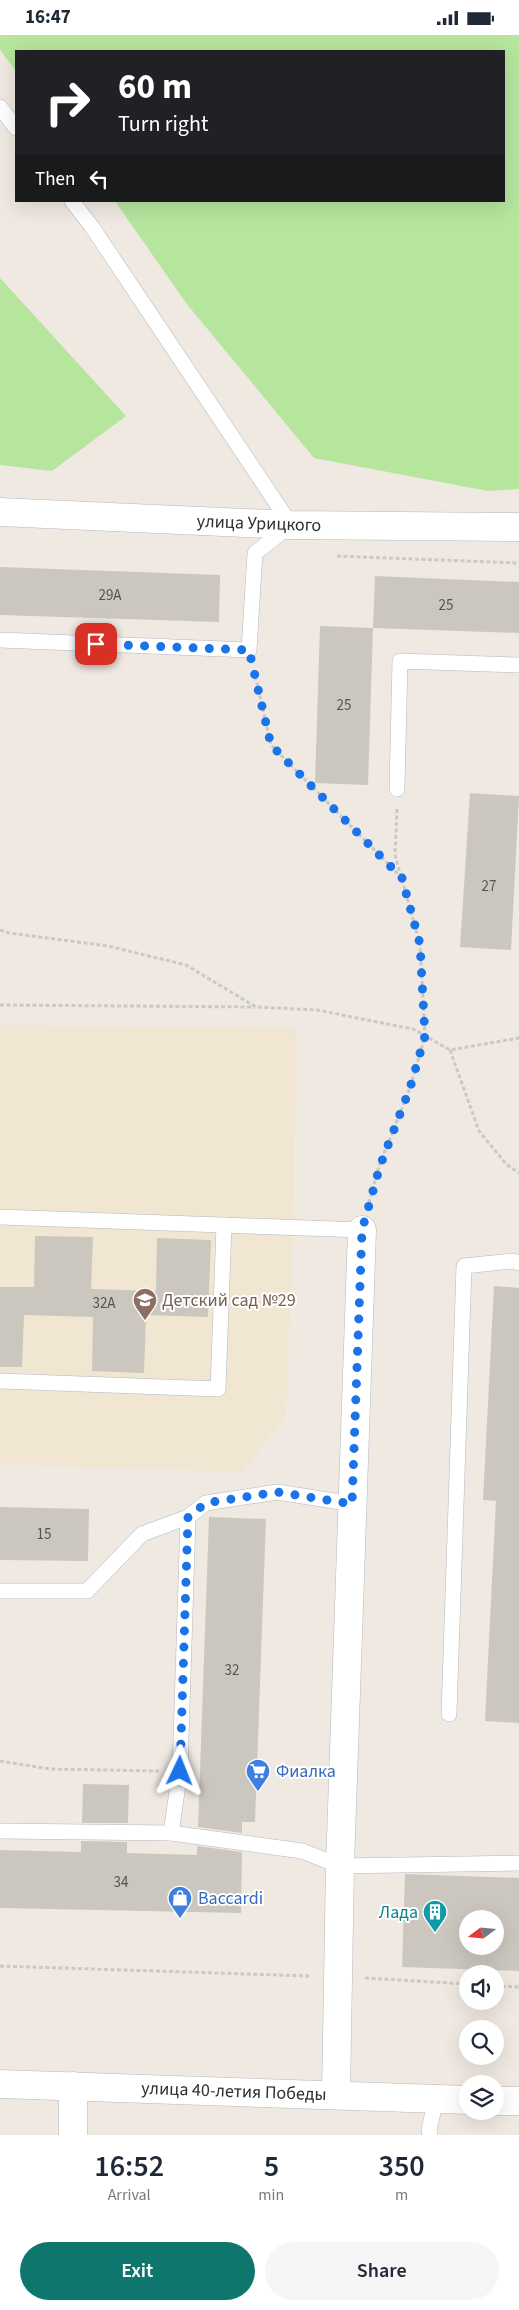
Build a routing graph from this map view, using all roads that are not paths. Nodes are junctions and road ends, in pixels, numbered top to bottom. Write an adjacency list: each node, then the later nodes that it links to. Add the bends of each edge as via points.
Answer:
1 (0, 107): 2 (lane)
2 (15, 128)
3 (73, 202): 5 (lane)
4 (0, 512): 5 (street, улица Урицкого)
5 (291, 525): 6 (street, улица Урицкого); 7 (lane, via 255,553 249,650)
6 (519, 527)
7 (0, 640)
8 (519, 665): 9 (lane, via 400,661)
9 (397, 789)
10 (0, 1217): 11 (lane)
11 (224, 1225): 12 (lane); 14 (lane, via 218,1389)
12 (362, 1230): 15 (street)
13 (519, 1263): 18 (lane, via 464,1266)
14 (0, 1381)
15 (352, 1504): 16 (lane, via 277,1492 206,1503); 22 (street)
16 (188, 1517): 17 (lane, via 142,1534 87,1591); 20 (lane, via 180,1771)
17 (0, 1591)
18 (449, 1714)
19 (0, 1831): 20 (lane)
20 (171, 1833): 22 (lane, via 302,1851)
21 (519, 1863): 22 (lane)
22 (340, 1866): 25 (street)
23 (0, 2084): 24 (street, улица 40-летия Победы)
24 (73, 2086): 25 (street, улица 40-летия Победы); 30 (street)
25 (336, 2094): 26 (street, улица 40-летия Победы)
26 (436, 2099): 27 (street, улица 40-летия Победы); 31 (lane, via 428,2130)
27 (459, 2100)
28 (504, 2101): 29 (street)
29 (519, 2101)
30 (73, 2135)
31 (430, 2135)

